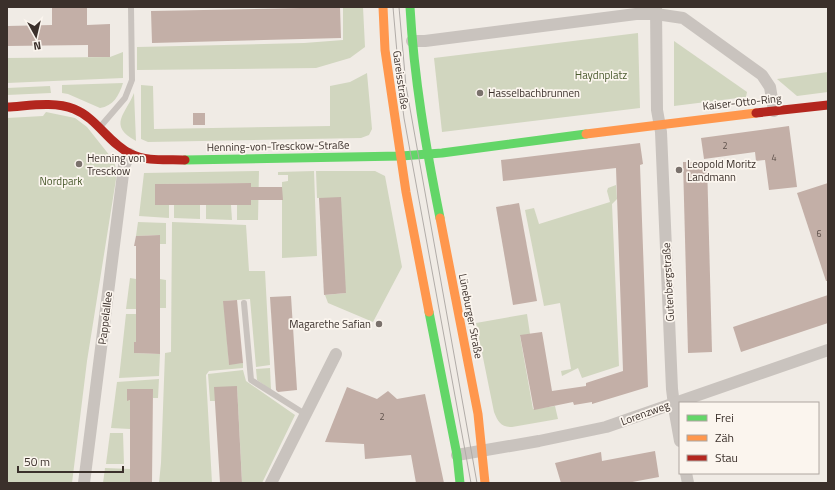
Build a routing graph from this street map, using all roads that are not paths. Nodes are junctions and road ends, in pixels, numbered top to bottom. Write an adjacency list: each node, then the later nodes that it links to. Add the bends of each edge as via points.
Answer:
1 (131, 7): 10 (lane, via 132,80 125,98)
2 (383, 7): 13 (main road, Gareisstraße, via 385,50)
3 (410, 7): 5 (main road, Gareisstraße)
4 (656, 10): 5 (street); 8 (street, via 682,18 762,75 770,87); 9 (street, Gutenbergstraße, via 657,110)
5 (412, 42): 12 (main road, Gareisstraße)
6 (828, 105): 8 (main road, Kaiser-Otto-Ring)
7 (7, 107): 10 (main road, via 64,106 74,109)
8 (774, 111): 9 (main road, Kaiser-Otto-Ring)
9 (660, 124): 12 (main road); 17 (street, Gutenbergstraße)
10 (100, 127): 11 (main road)
11 (130, 154): 13 (main road, Henning-von-Tresckow-Straße, via 141,158 194,160); 22 (street, Pappelallee, via 124,166)
12 (426, 154): 13 (main road, Henning-von-Tresckow-Straße); 20 (main road, Lüneburger Straße, via 478,414)
13 (401, 156): 21 (main road)
14 (244, 303): 18 (lane, via 251,380)
15 (828, 350): 17 (street, Lorenzweg)
16 (336, 354): 18 (street)
17 (674, 403): 19 (street, Gutenbergstraße); 20 (street, Lorenzweg, via 606,427)
18 (305, 414): 23 (street)
19 (679, 435)
20 (482, 450): 21 (street, Lorenzweg); 25 (main road, Lüneburger Straße)
21 (457, 455): 24 (main road)
22 (84, 483)
23 (271, 483)
24 (460, 483)
25 (485, 483)

